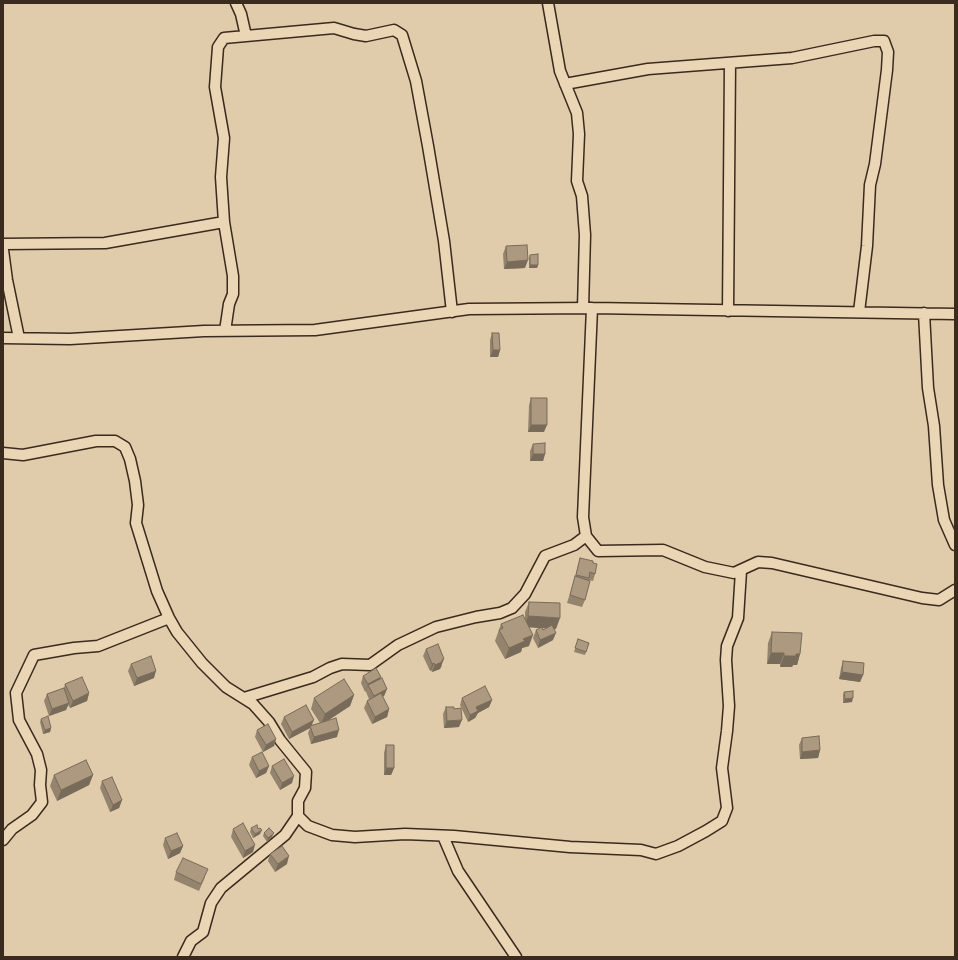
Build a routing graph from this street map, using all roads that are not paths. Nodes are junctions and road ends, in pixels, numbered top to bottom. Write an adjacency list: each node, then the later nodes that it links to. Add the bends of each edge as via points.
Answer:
1 (236, 3): 3 (street)
2 (548, 3): 5 (street, via 555,50)
3 (246, 36): 6 (street, via 224,38 218,47 215,87 224,138 221,177); 11 (street, via 334,28 366,36 394,30 402,36 416,80 428,146 444,241)
4 (730, 63): 5 (street, via 648,69); 10 (street); 12 (street, via 792,58 884,41 888,52 887,70 870,185 867,246)
5 (565, 84): 9 (street, via 577,113 577,181 582,196)
6 (224, 222): 7 (street, via 105,243); 15 (street, via 233,282)
7 (3, 244)
8 (3, 250): 17 (street)
9 (587, 308): 10 (street); 11 (street); 19 (street, via 583,517)
10 (728, 311): 12 (street)
11 (452, 312): 15 (street, via 315,330)
12 (859, 312): 13 (street)
13 (924, 313): 14 (street); 20 (street, via 928,388 934,426 938,485 944,520)
14 (955, 314)
15 (225, 331): 17 (street, via 70,339)
16 (3, 338): 17 (street)
17 (19, 338)
18 (3, 453): 23 (street, via 23,455 96,440 115,441 125,448 135,481 138,505 136,523 148,567)
19 (586, 536): 21 (street, via 598,551 663,550 705,567 734,574); 24 (street, via 574,545 545,556 525,594 512,608 436,627 398,645 370,665 342,664 313,677)
20 (955, 545)
21 (741, 571): 22 (street, via 758,562 772,563 939,600); 26 (street, via 738,618 727,646 729,706 722,768 727,808 722,821 678,846 656,854 641,850 570,847)
22 (955, 590)
23 (169, 618): 24 (street, via 202,663 226,687); 27 (street, via 98,646 34,655 16,693 19,720 37,754 41,770 42,802 32,815 12,829)
24 (244, 698): 25 (street, via 269,722 306,772 304,788 298,801)
25 (298, 816): 26 (street, via 308,826 332,835); 28 (street, via 285,835 221,888 211,902 203,932 190,941)
26 (443, 836): 29 (street, via 458,871)
27 (3, 840)
28 (183, 957)
29 (516, 957)

